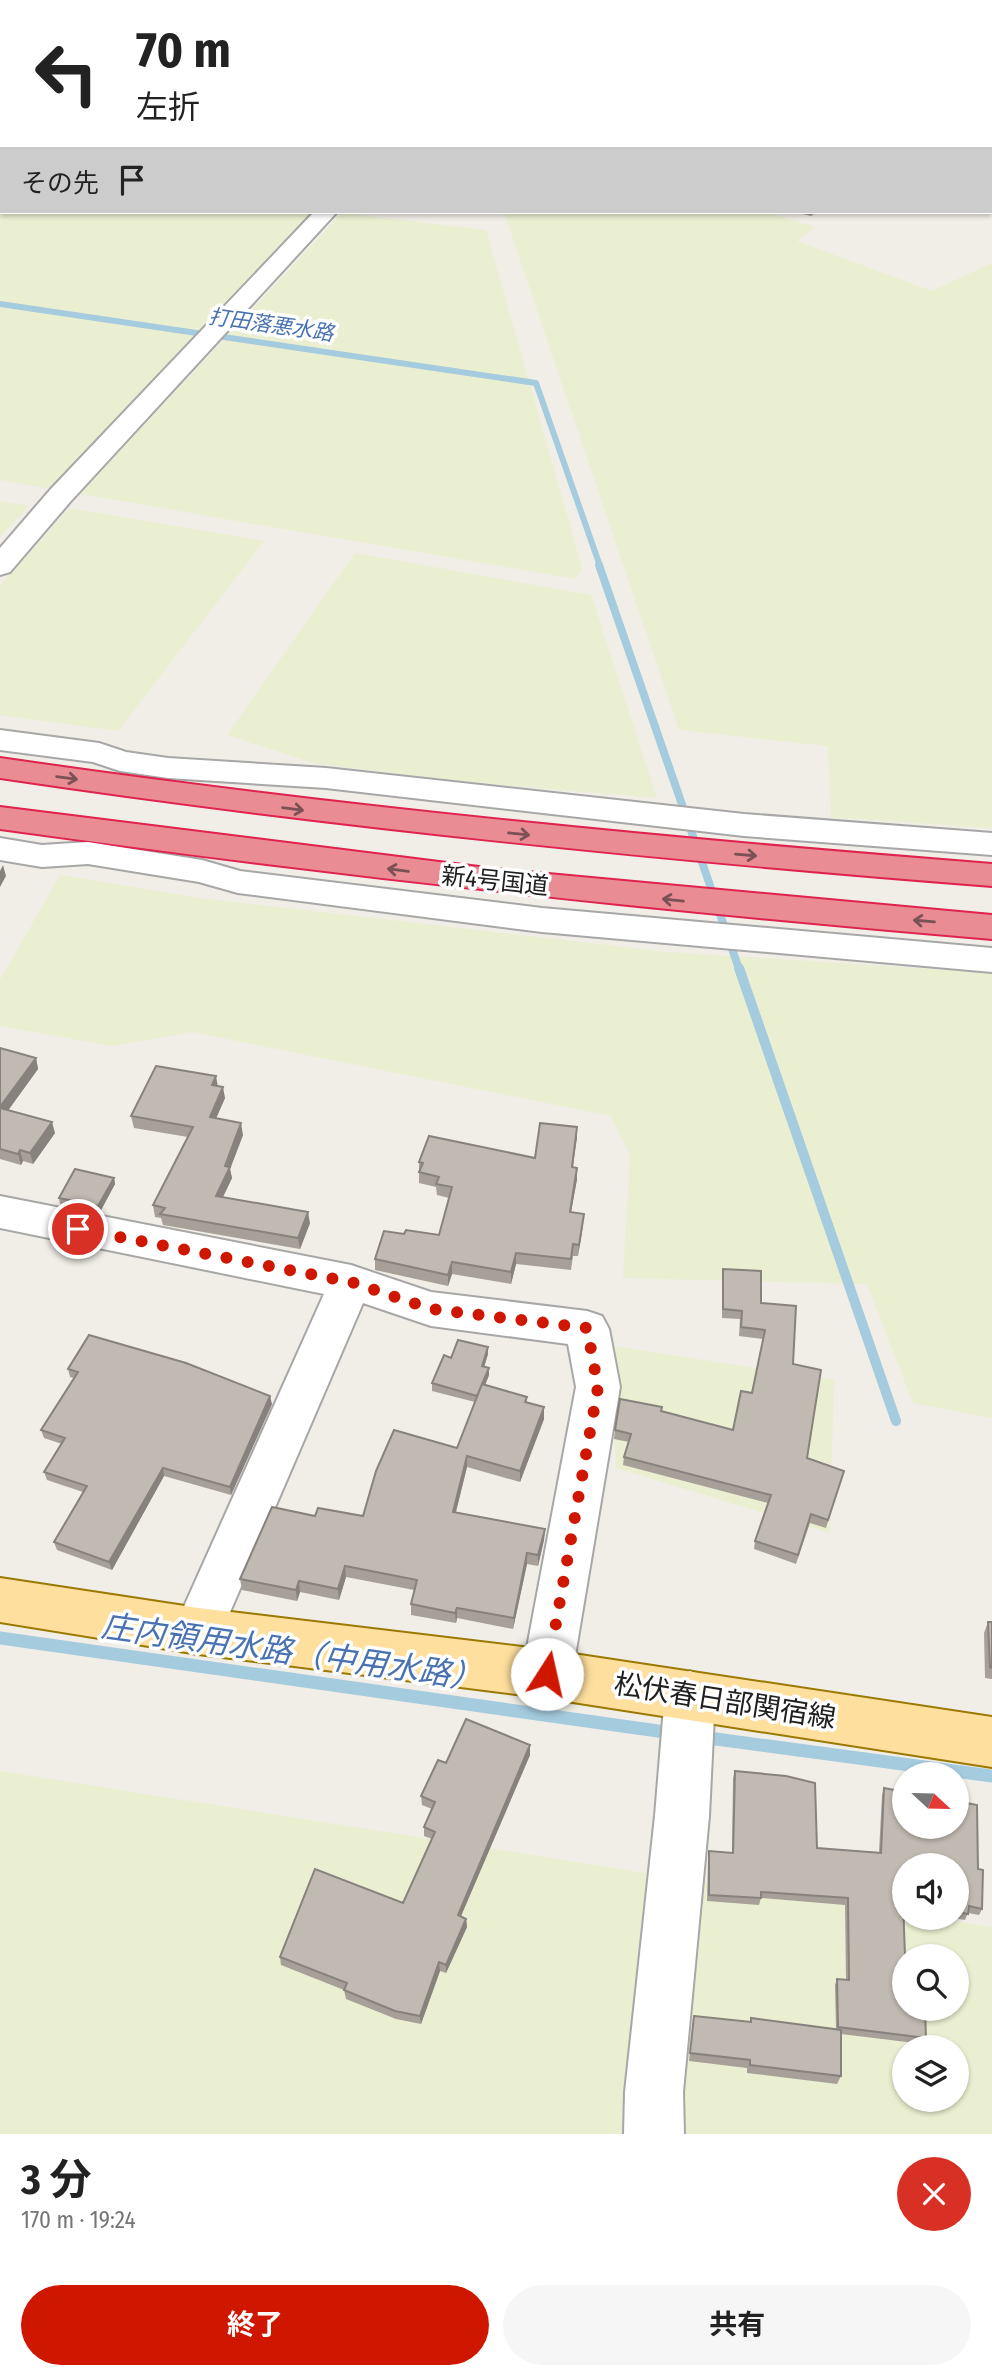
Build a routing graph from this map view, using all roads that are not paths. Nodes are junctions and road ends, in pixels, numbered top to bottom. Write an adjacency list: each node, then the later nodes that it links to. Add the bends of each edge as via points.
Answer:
1 (324, 214): 2 (street)
2 (0, 566)
3 (0, 740): 5 (street, via 99,753)
4 (0, 768): 5 (highway, 新4号国道, one-way to 5)
5 (162, 779): 7 (street, via 326,778 744,825); 10 (highway, 新4号国道, one-way to 10, via 559,838)
6 (0, 818): 9 (highway, 新4号国道)
7 (992, 844)
8 (0, 849): 9 (street, via 42,856)
9 (143, 850): 11 (highway, 新4号国道, one-way to 9); 12 (street, via 238,882 542,920)
10 (992, 876)
11 (992, 927)
12 (992, 960)
13 (0, 1212): 14 (street)
14 (351, 1282): 16 (street); 17 (street, via 431,1309 587,1328 598,1387)
15 (0, 1600): 16 (main road, 松伏春日部関宿線)
16 (198, 1631): 17 (main road, 松伏春日部関宿線)
17 (547, 1674): 18 (main road, 松伏春日部関宿線)
18 (690, 1695): 19 (main road, 松伏春日部関宿線); 20 (street)
19 (992, 1742)
20 (654, 2134)

